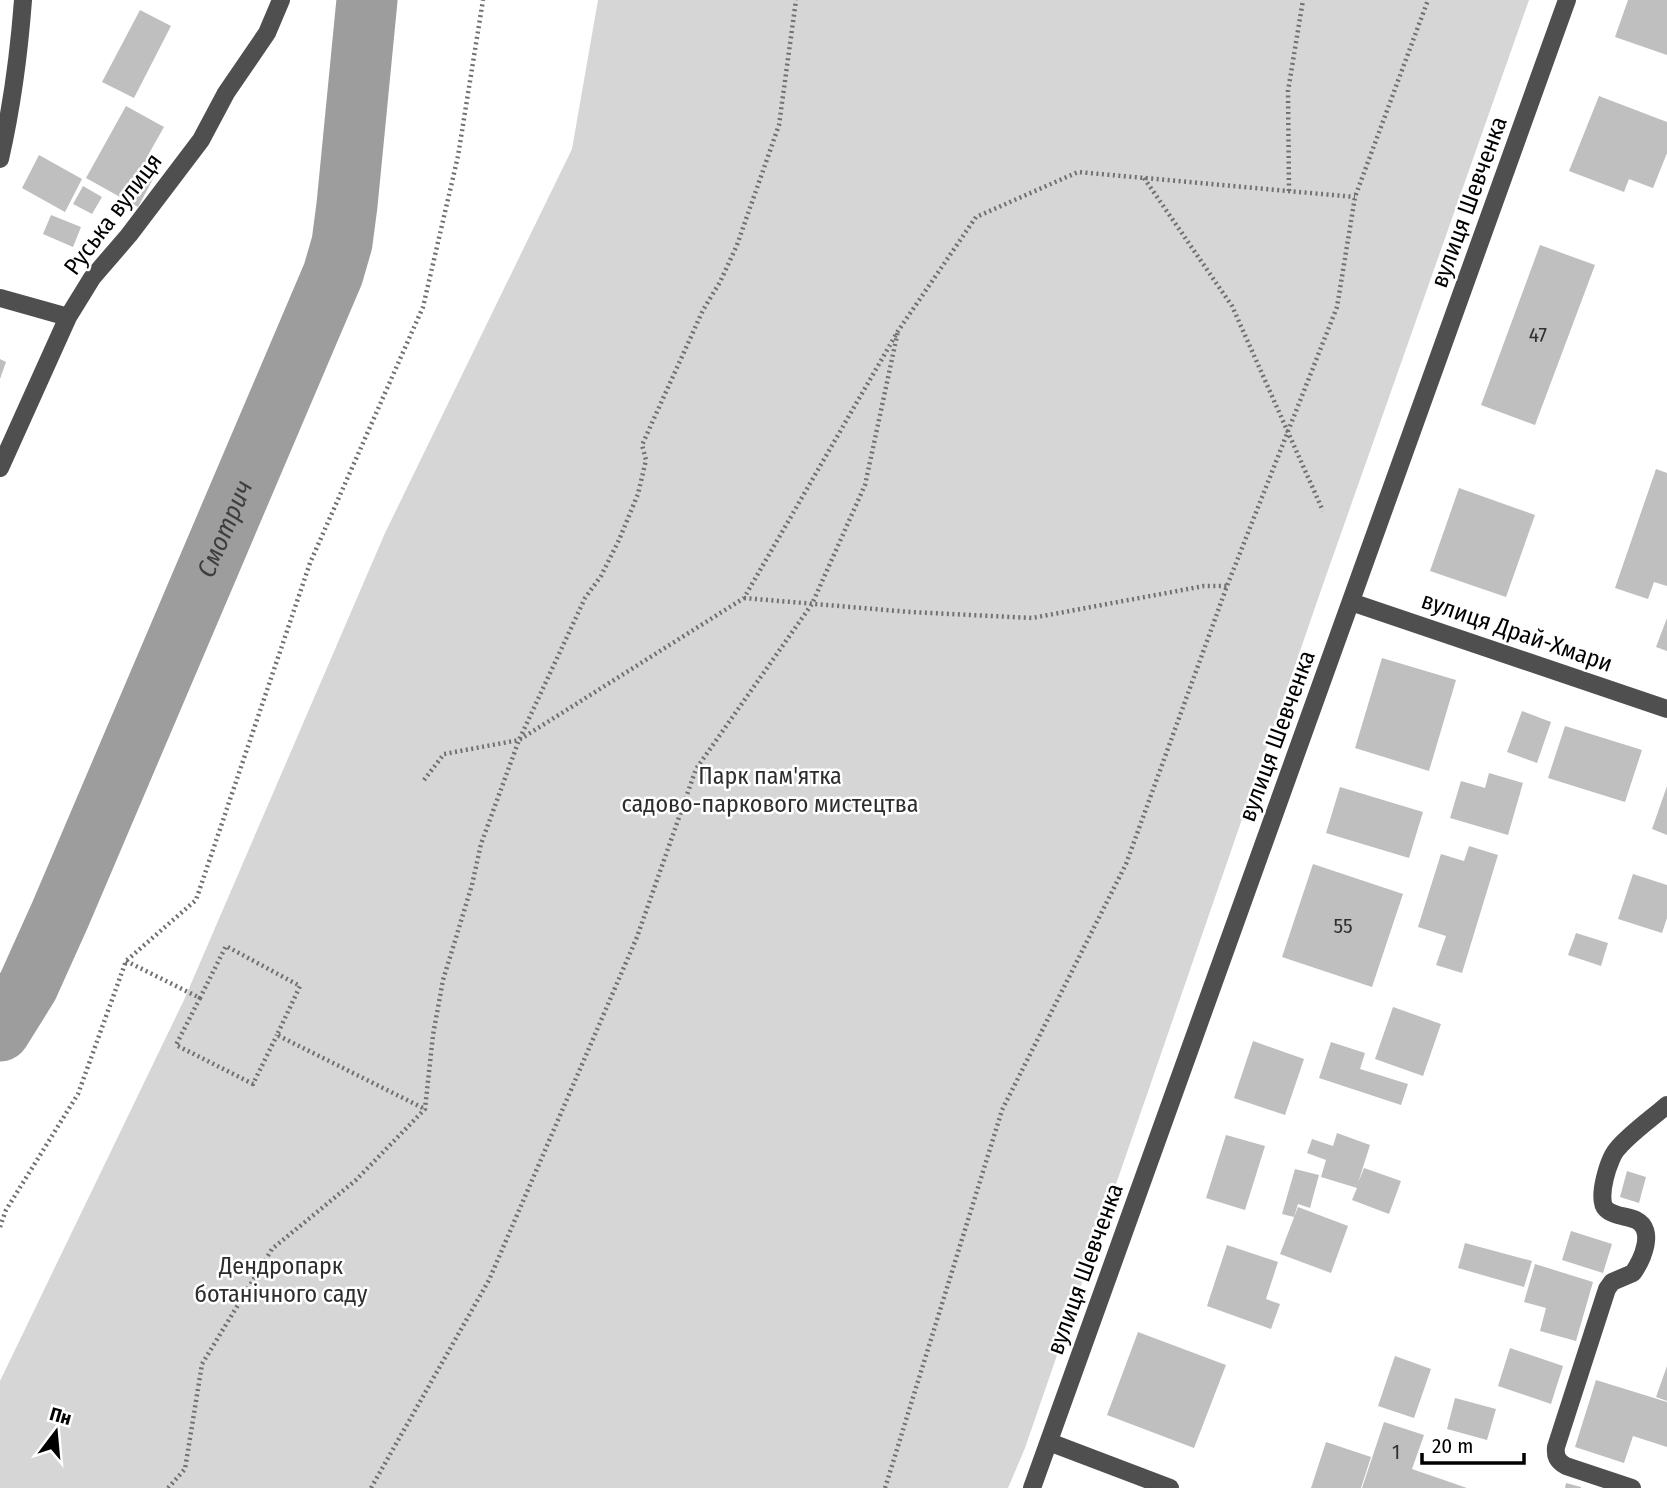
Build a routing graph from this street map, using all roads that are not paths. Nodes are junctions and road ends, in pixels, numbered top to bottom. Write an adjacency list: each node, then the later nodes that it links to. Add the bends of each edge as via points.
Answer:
1 (23, 0): 4 (street, via 19,54)
2 (281, 0): 6 (street, Руська вулиця, via 267,33 201,140 92,278)
3 (1567, 0): 8 (street, вулиця Шевченка)
4 (0, 159)
5 (0, 298): 6 (street)
6 (68, 317): 7 (street, Руська вулиця)
7 (0, 468)
8 (1351, 602): 9 (street, вулиця Драй-Хмари); 11 (street, вулиця Шевченка)
9 (1667, 709)
10 (1667, 1105): 14 (street, via 1616,1150 1601,1193 1604,1208 1643,1225 1646,1240 1633,1273 1612,1282 1608,1289 1556,1447 1559,1462 1566,1466)
11 (1049, 1442): 12 (street, вулиця Шевченка); 13 (street)
12 (1032, 1488)
13 (1170, 1488)
14 (1632, 1488)

